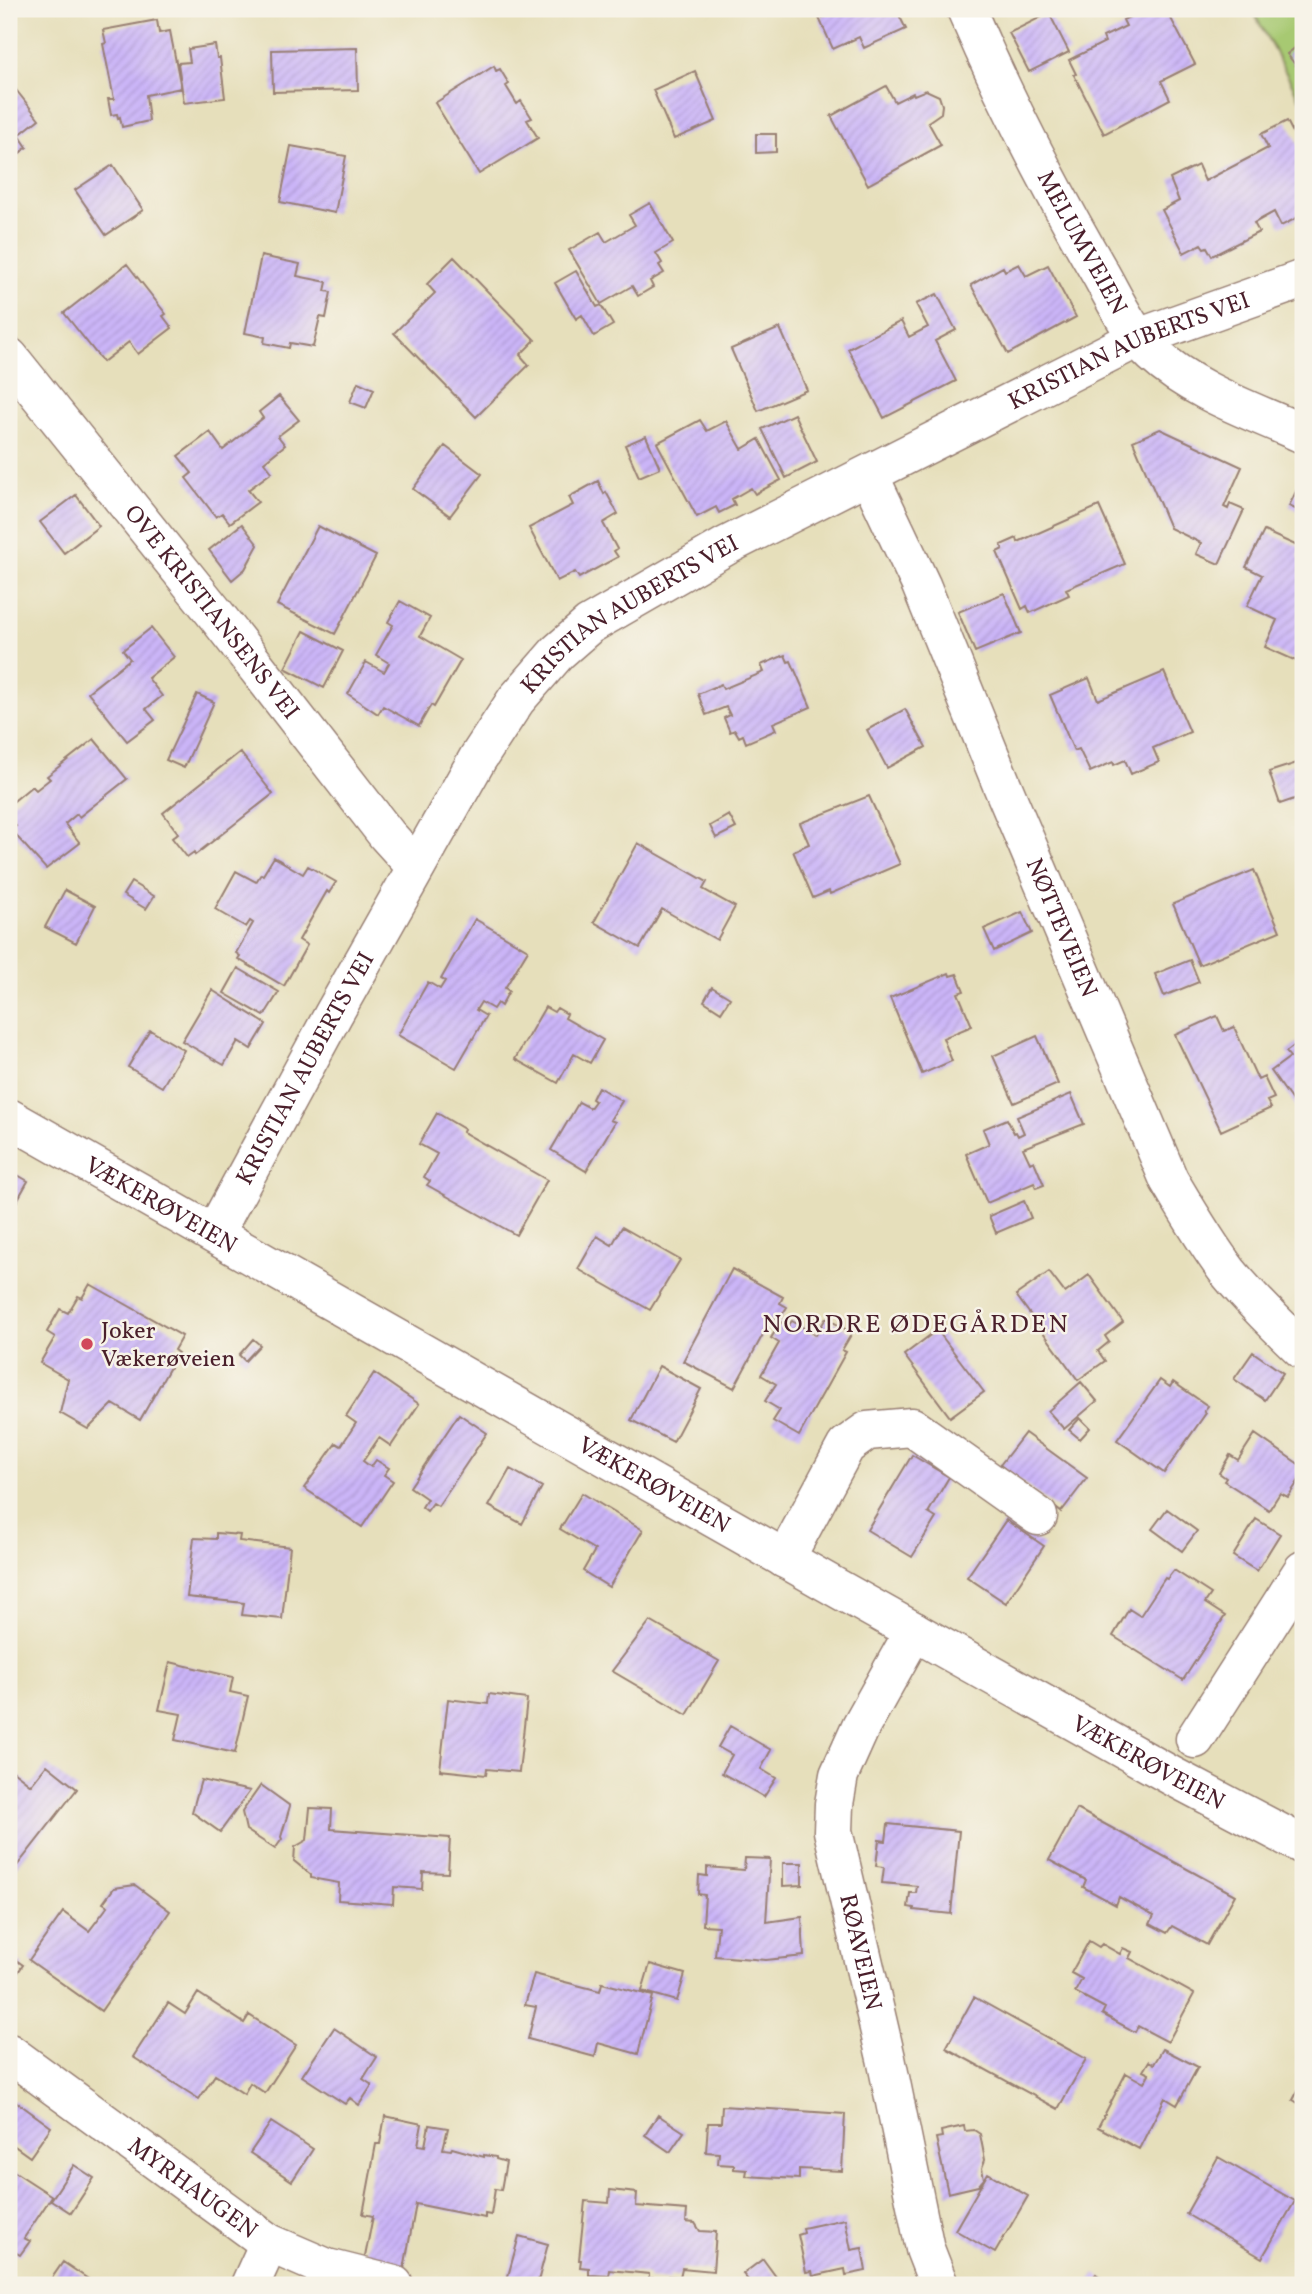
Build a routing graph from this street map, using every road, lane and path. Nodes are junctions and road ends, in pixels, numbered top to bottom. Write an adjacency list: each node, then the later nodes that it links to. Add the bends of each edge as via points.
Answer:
1 (966, 9): 3 (street, MELUMVEIEN, via 1024,133)
2 (1303, 279): 3 (street, KRISTIAN AUBERTS VEI)
3 (1138, 338): 5 (street, MELUMVEIEN, via 1182,375 1213,393); 6 (street, KRISTIAN AUBERTS VEI)
4 (9, 357): 7 (street, OVE KRISTIANSENS VEI)
5 (1303, 433)
6 (869, 475): 7 (street, KRISTIAN AUBERTS VEI, via 726,547 589,625 516,700); 10 (street, NØTTEVEIEN, via 921,586 1169,1181 1227,1271)
7 (416, 867): 9 (street, KRISTIAN AUBERTS VEI)
8 (9, 1118): 9 (street, VÆKERØVEIEN)
9 (214, 1234): 12 (street, VÆKERØVEIEN)
10 (1303, 1350)
11 (1038, 1516): 12 (street, via 912,1427 867,1431 846,1446)
12 (785, 1559): 14 (street, VÆKERØVEIEN)
13 (1303, 1570): 15 (street)
14 (914, 1631): 16 (street, VÆKERØVEIEN); 21 (street, RØAVEIEN, via 866,1715 839,1775 833,1831 925,2249)
15 (1195, 1739)
16 (1303, 1845)
17 (9, 2053): 18 (street, MYRHAUGEN)
18 (269, 2243): 19 (street); 20 (street, MYRHAUGEN, via 327,2268)
19 (250, 2285)
20 (394, 2285)
21 (939, 2285)

